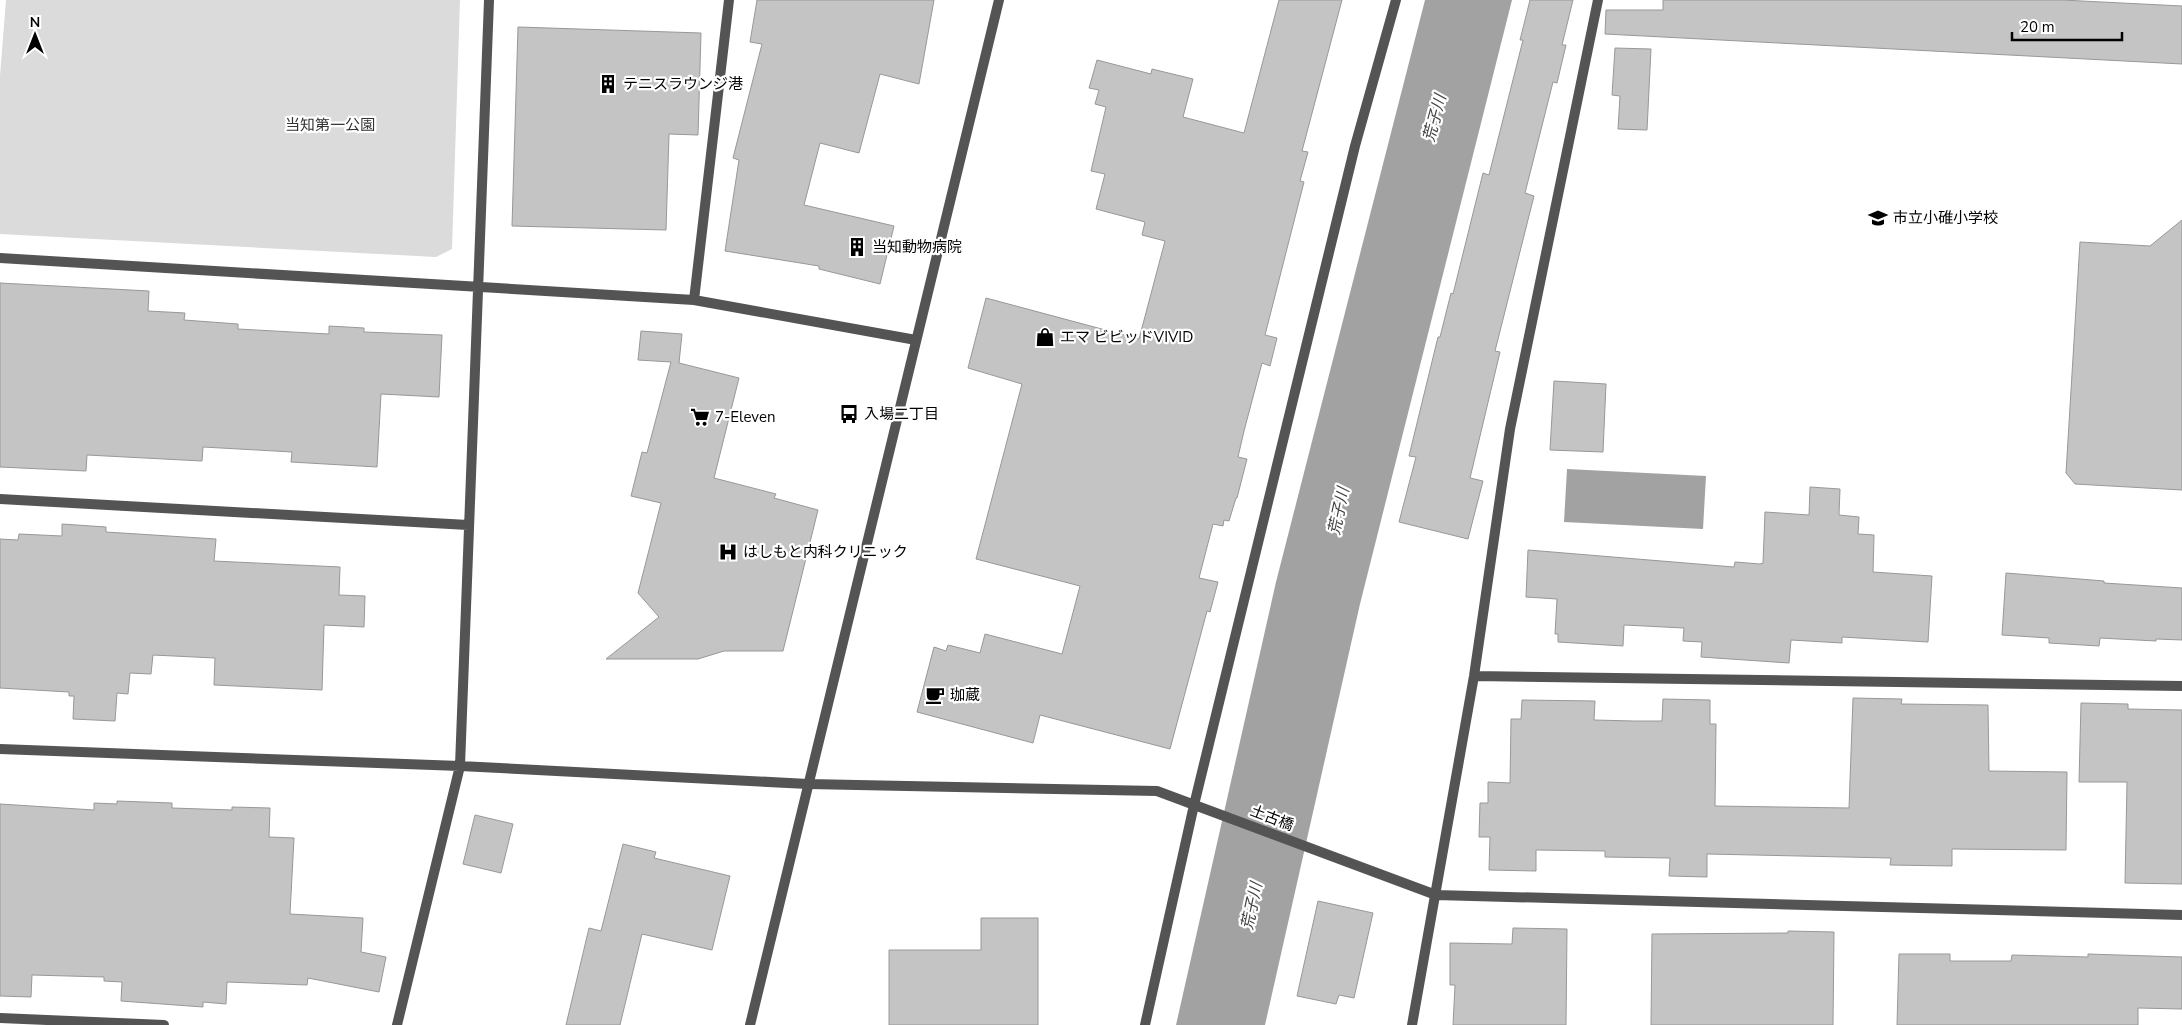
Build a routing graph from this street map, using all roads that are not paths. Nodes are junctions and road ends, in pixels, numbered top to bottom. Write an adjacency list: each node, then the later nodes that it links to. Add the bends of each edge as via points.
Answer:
1 (489, 0): 7 (street)
2 (729, 0): 8 (street)
3 (999, 0): 9 (street)
4 (1396, 0): 17 (street, via 1355,146)
5 (1598, 0): 12 (street, via 1510,429)
6 (0, 258): 7 (street)
7 (477, 287): 8 (street); 11 (street)
8 (694, 300): 9 (street)
9 (916, 340): 16 (street)
10 (0, 499): 11 (street)
11 (468, 525): 15 (street)
12 (1474, 676): 13 (street); 18 (street)
13 (2182, 686)
14 (0, 749): 15 (street, 土古橋)
15 (460, 766): 16 (street, 土古橋); 22 (street)
16 (808, 784): 17 (street, 土古橋, via 1157,791); 23 (street)
17 (1194, 805): 18 (street, 土古橋); 24 (street)
18 (1436, 895): 19 (street, 土古橋); 25 (street)
19 (2182, 914)
20 (0, 1018): 21 (street)
21 (164, 1025)
22 (397, 1025)
23 (750, 1025)
24 (1145, 1025)
25 (1412, 1025)

